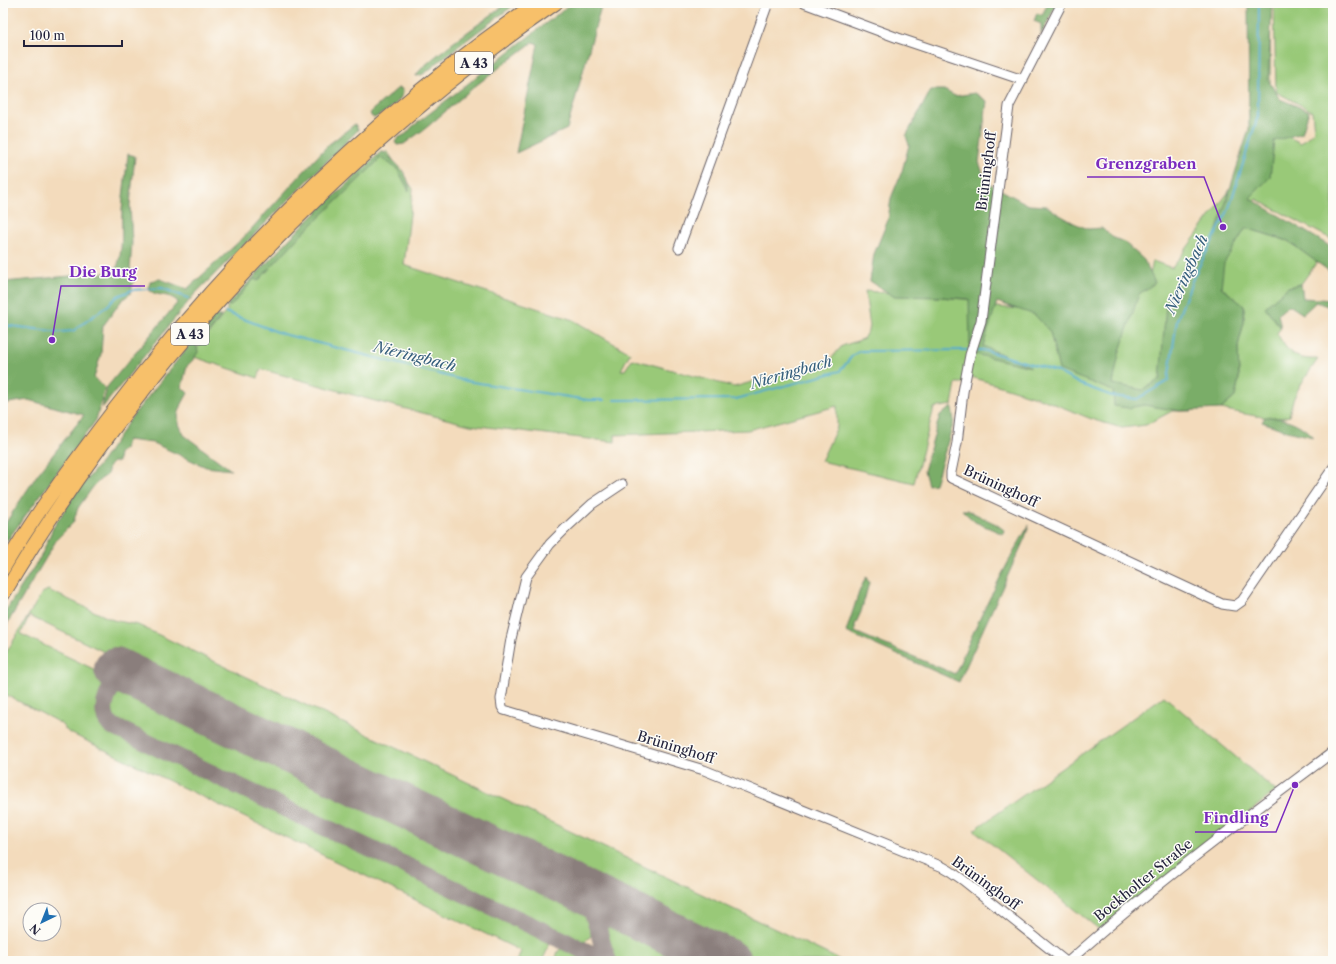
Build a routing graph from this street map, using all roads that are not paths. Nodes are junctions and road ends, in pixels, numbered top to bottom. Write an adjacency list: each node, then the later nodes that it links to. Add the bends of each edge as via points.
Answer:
1 (536, 3): 10 (highway, A 43, via 421,90 336,164 237,262 192,313 104,422 41,510)
2 (556, 3): 11 (highway, A 43, via 459,74 386,136 345,172 222,296 140,394 56,510)
3 (768, 3): 7 (street)
4 (804, 3): 6 (street)
5 (1062, 3): 6 (street, Brüninghoff)
6 (1023, 80): 8 (street, Brüninghoff, via 1009,106 981,321 970,355 951,478 1222,604 1235,606 1242,601)
7 (679, 248)
8 (1333, 468)
9 (622, 484): 13 (street, Brüninghoff, via 592,504 566,528 550,544 526,577 510,639 501,699 504,710 704,770 943,867)
10 (4, 568)
11 (3, 595)
12 (1333, 752): 14 (street, Bockholter Straße, via 1172,873)
13 (1065, 961)
14 (1069, 961)

